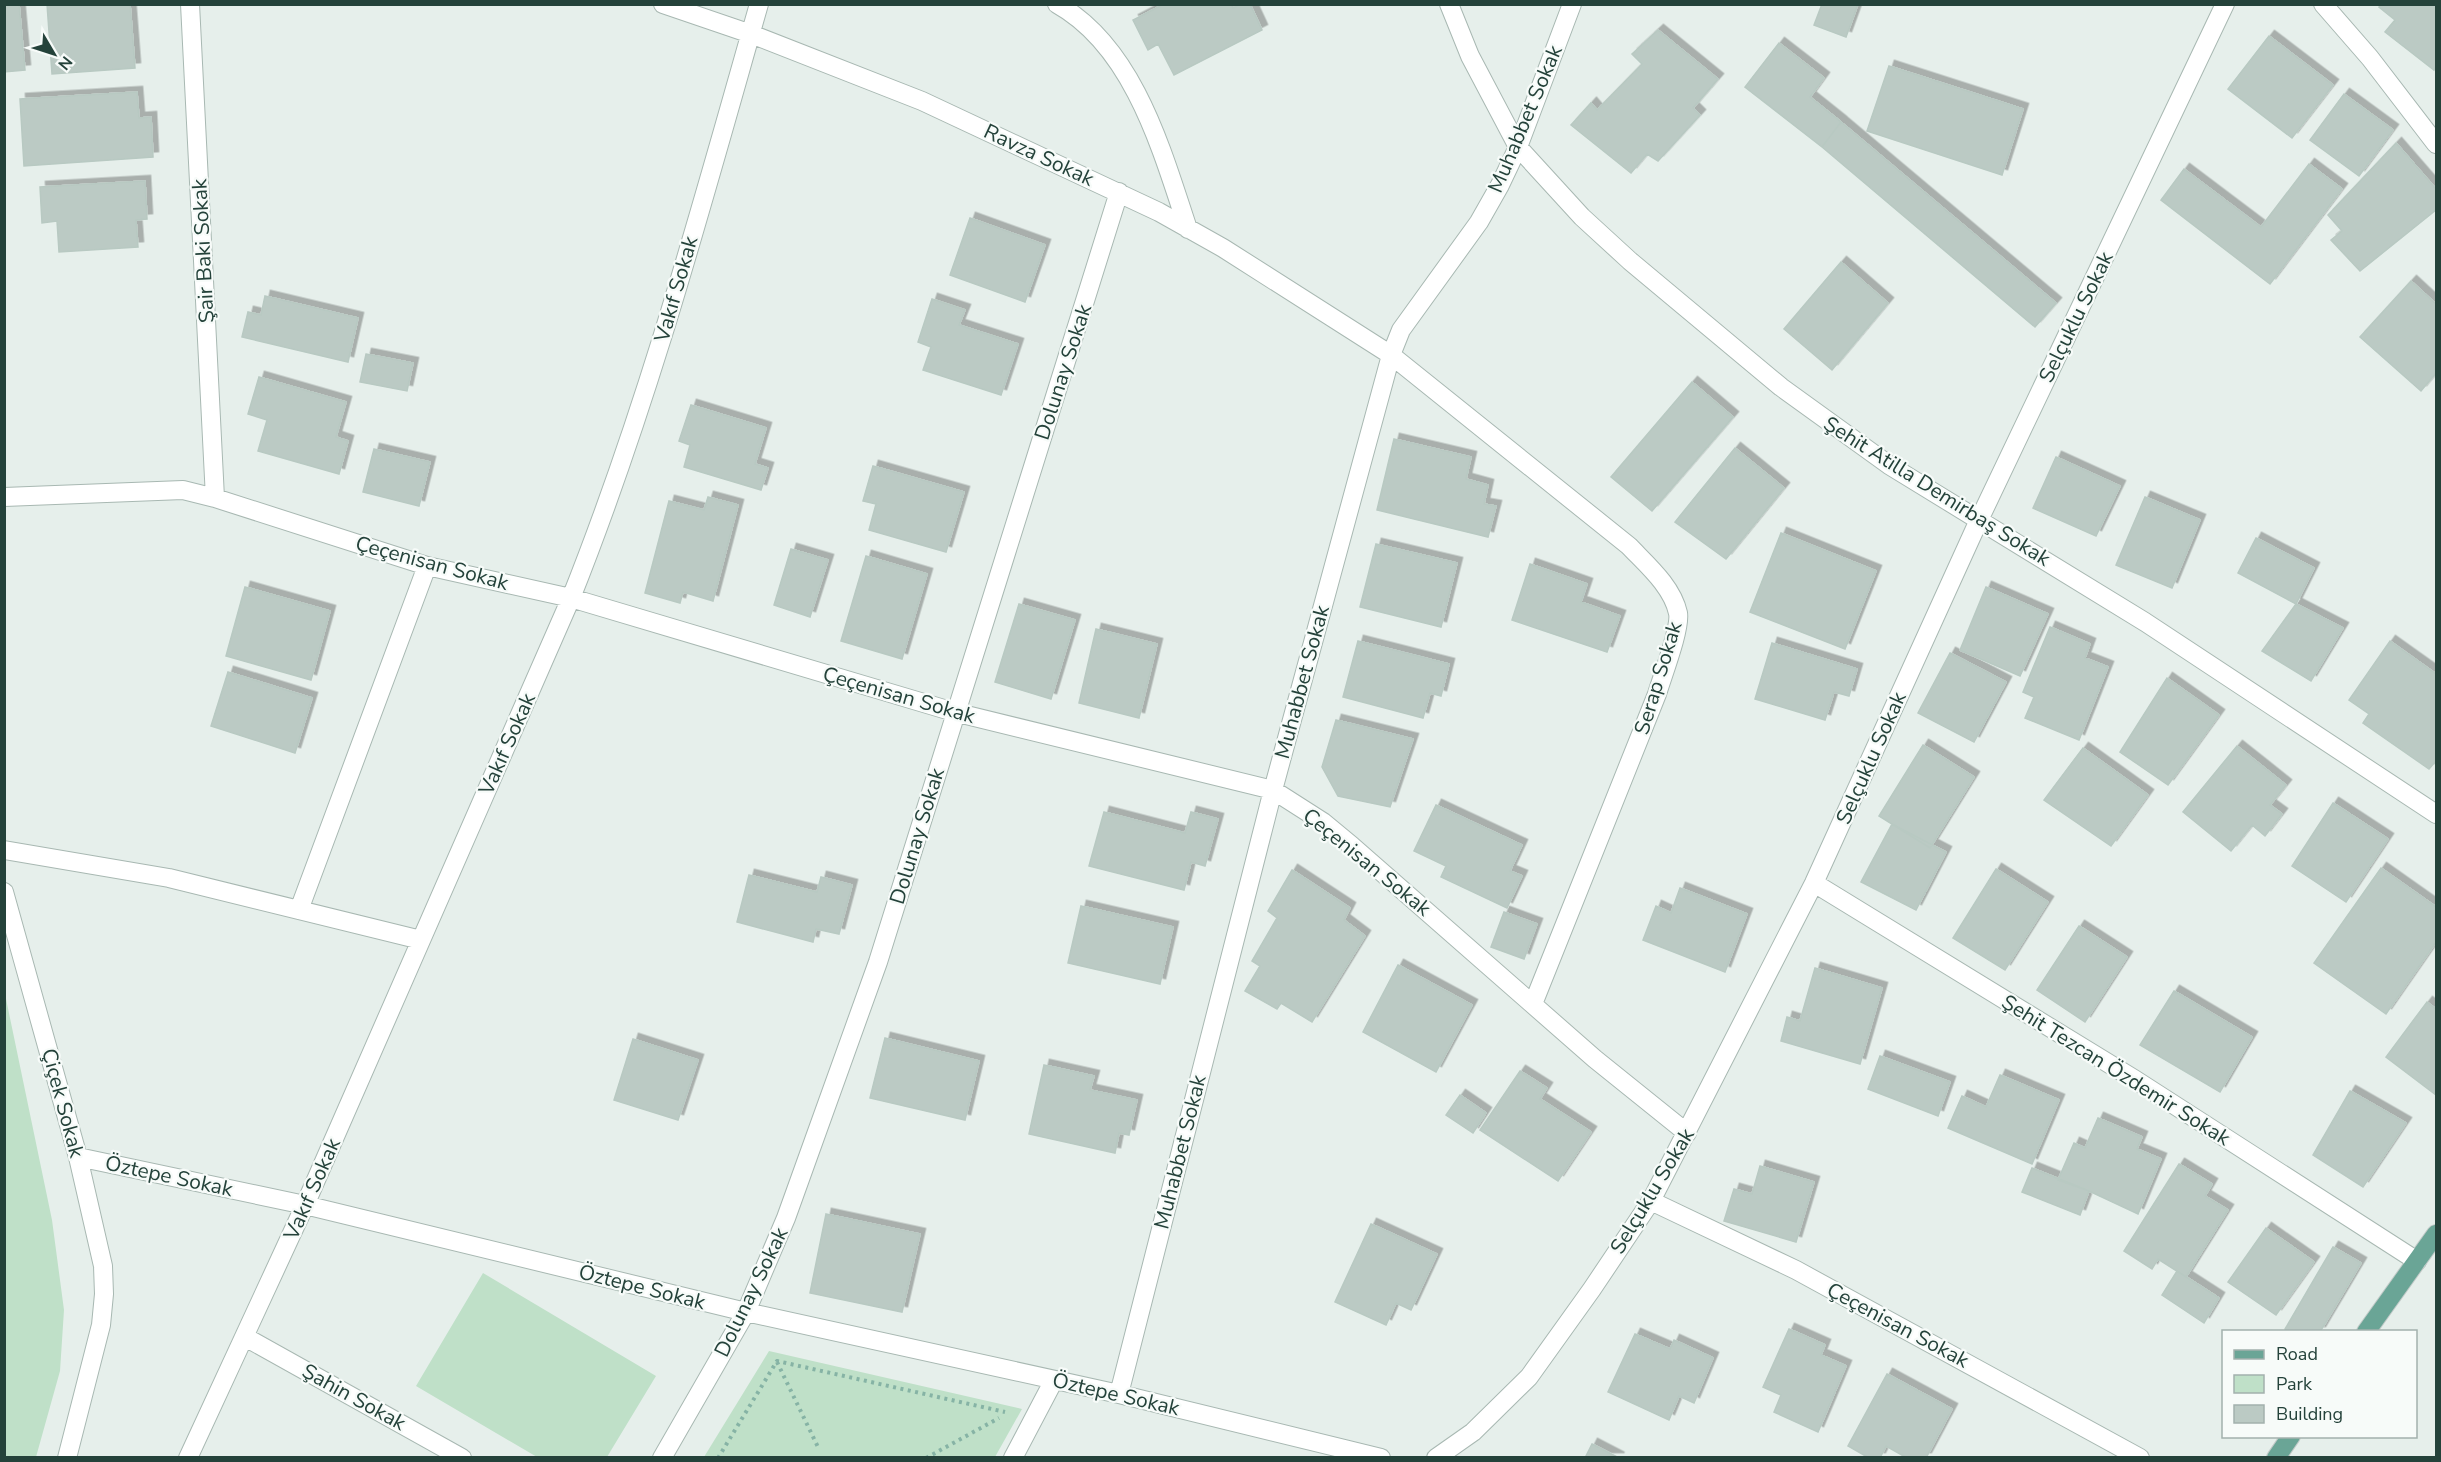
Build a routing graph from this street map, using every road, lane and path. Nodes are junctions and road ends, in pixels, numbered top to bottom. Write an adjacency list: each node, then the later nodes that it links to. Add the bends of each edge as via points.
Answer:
1 (190, 4): 16 (street, Şair Baki Sokak)
2 (663, 4): 9 (street, Ravza Sokak)
3 (759, 4): 9 (street, Vakıf Sokak)
4 (1057, 4): 13 (street, via 1093,31 1136,91 1160,143)
5 (1449, 4): 11 (street, Şehit Atilla Demirbaş Sokak, via 1470,57)
6 (1572, 4): 11 (street, Muhabbet Sokak)
7 (2225, 4): 17 (street, Selçuklu Sokak)
8 (2323, 4): 10 (street)
9 (751, 34): 12 (street, Ravza Sokak, via 922,101); 19 (street, Vakıf Sokak, via 659,347 604,514)
10 (2436, 144)
11 (1518, 147): 14 (street, Muhabbet Sokak, via 1479,222 1401,330); 17 (street, Şehit Atilla Demirbaş Sokak, via 1582,217 1630,261 1781,387 1889,465)
12 (1119, 192): 13 (street, Ravza Sokak); 20 (street, Dolunay Sokak)
13 (1188, 228): 14 (street, Ravza Sokak)
14 (1391, 355): 21 (street, Muhabbet Sokak); 28 (street, Serap Sokak, via 1629,546 1658,577 1679,615 1657,694)
15 (4, 497): 16 (street, Çeçenisan Sokak, via 183,490)
16 (215, 498): 18 (street, Çeçenisan Sokak)
17 (1979, 520): 22 (street, Şehit Atilla Demirbaş Sokak, via 2145,622); 24 (street, Selçuklu Sokak)
18 (427, 566): 19 (street, Çeçenisan Sokak); 26 (street)
19 (571, 598): 20 (street, Çeçenisan Sokak); 27 (street, Vakıf Sokak)
20 (954, 712): 21 (street, Çeçenisan Sokak); 35 (street, Dolunay Sokak, via 874,973 786,1218)
21 (1273, 790): 28 (street, Çeçenisan Sokak, via 1323,822); 40 (street, Muhabbet Sokak)
22 (2436, 814)
23 (4, 850): 26 (street, via 170,878)
24 (1814, 883): 29 (street, Selçuklu Sokak); 34 (street, Şehit Tezcan Özdemir Sokak, via 2134,1079)
25 (4, 892): 30 (street, Çiçek Sokak)
26 (298, 910): 27 (street)
27 (421, 940): 32 (street, Vakıf Sokak)
28 (1533, 1004): 29 (street, Çeçenisan Sokak)
29 (1688, 1133): 31 (street, Selçuklu Sokak)
30 (78, 1157): 32 (street, Öztepe Sokak); 45 (street, Çiçek Sokak, via 103,1266 104,1294)
31 (1651, 1201): 53 (street, Selçuklu Sokak, via 1529,1377 1473,1432); 54 (street, Çeçenisan Sokak, via 1796,1270)
32 (305, 1205): 35 (street, Öztepe Sokak); 37 (street, Vakıf Sokak)
33 (2436, 1234): 34 (main road)
34 (2416, 1261): 36 (main road)
35 (746, 1312): 39 (street, Öztepe Sokak); 48 (street, Dolunay Sokak)
36 (2367, 1330)
37 (245, 1337): 46 (street, Vakıf Sokak); 47 (street, Şahin Sokak)
38 (777, 1361): 41 (path); 44 (path); 49 (path)
39 (1054, 1380): 40 (street, Öztepe Sokak); 51 (street)
40 (1119, 1394): 52 (street, Öztepe Sokak)
41 (1009, 1413): 42 (path); 50 (path)
42 (1005, 1422)
43 (2290, 1438): 55 (main road)
44 (818, 1448)
45 (67, 1458)
46 (188, 1458)
47 (462, 1458)
48 (662, 1458)
49 (718, 1458)
50 (926, 1458)
51 (1013, 1458)
52 (1381, 1458)
53 (1436, 1458)
54 (2140, 1458)
55 (2276, 1458)

